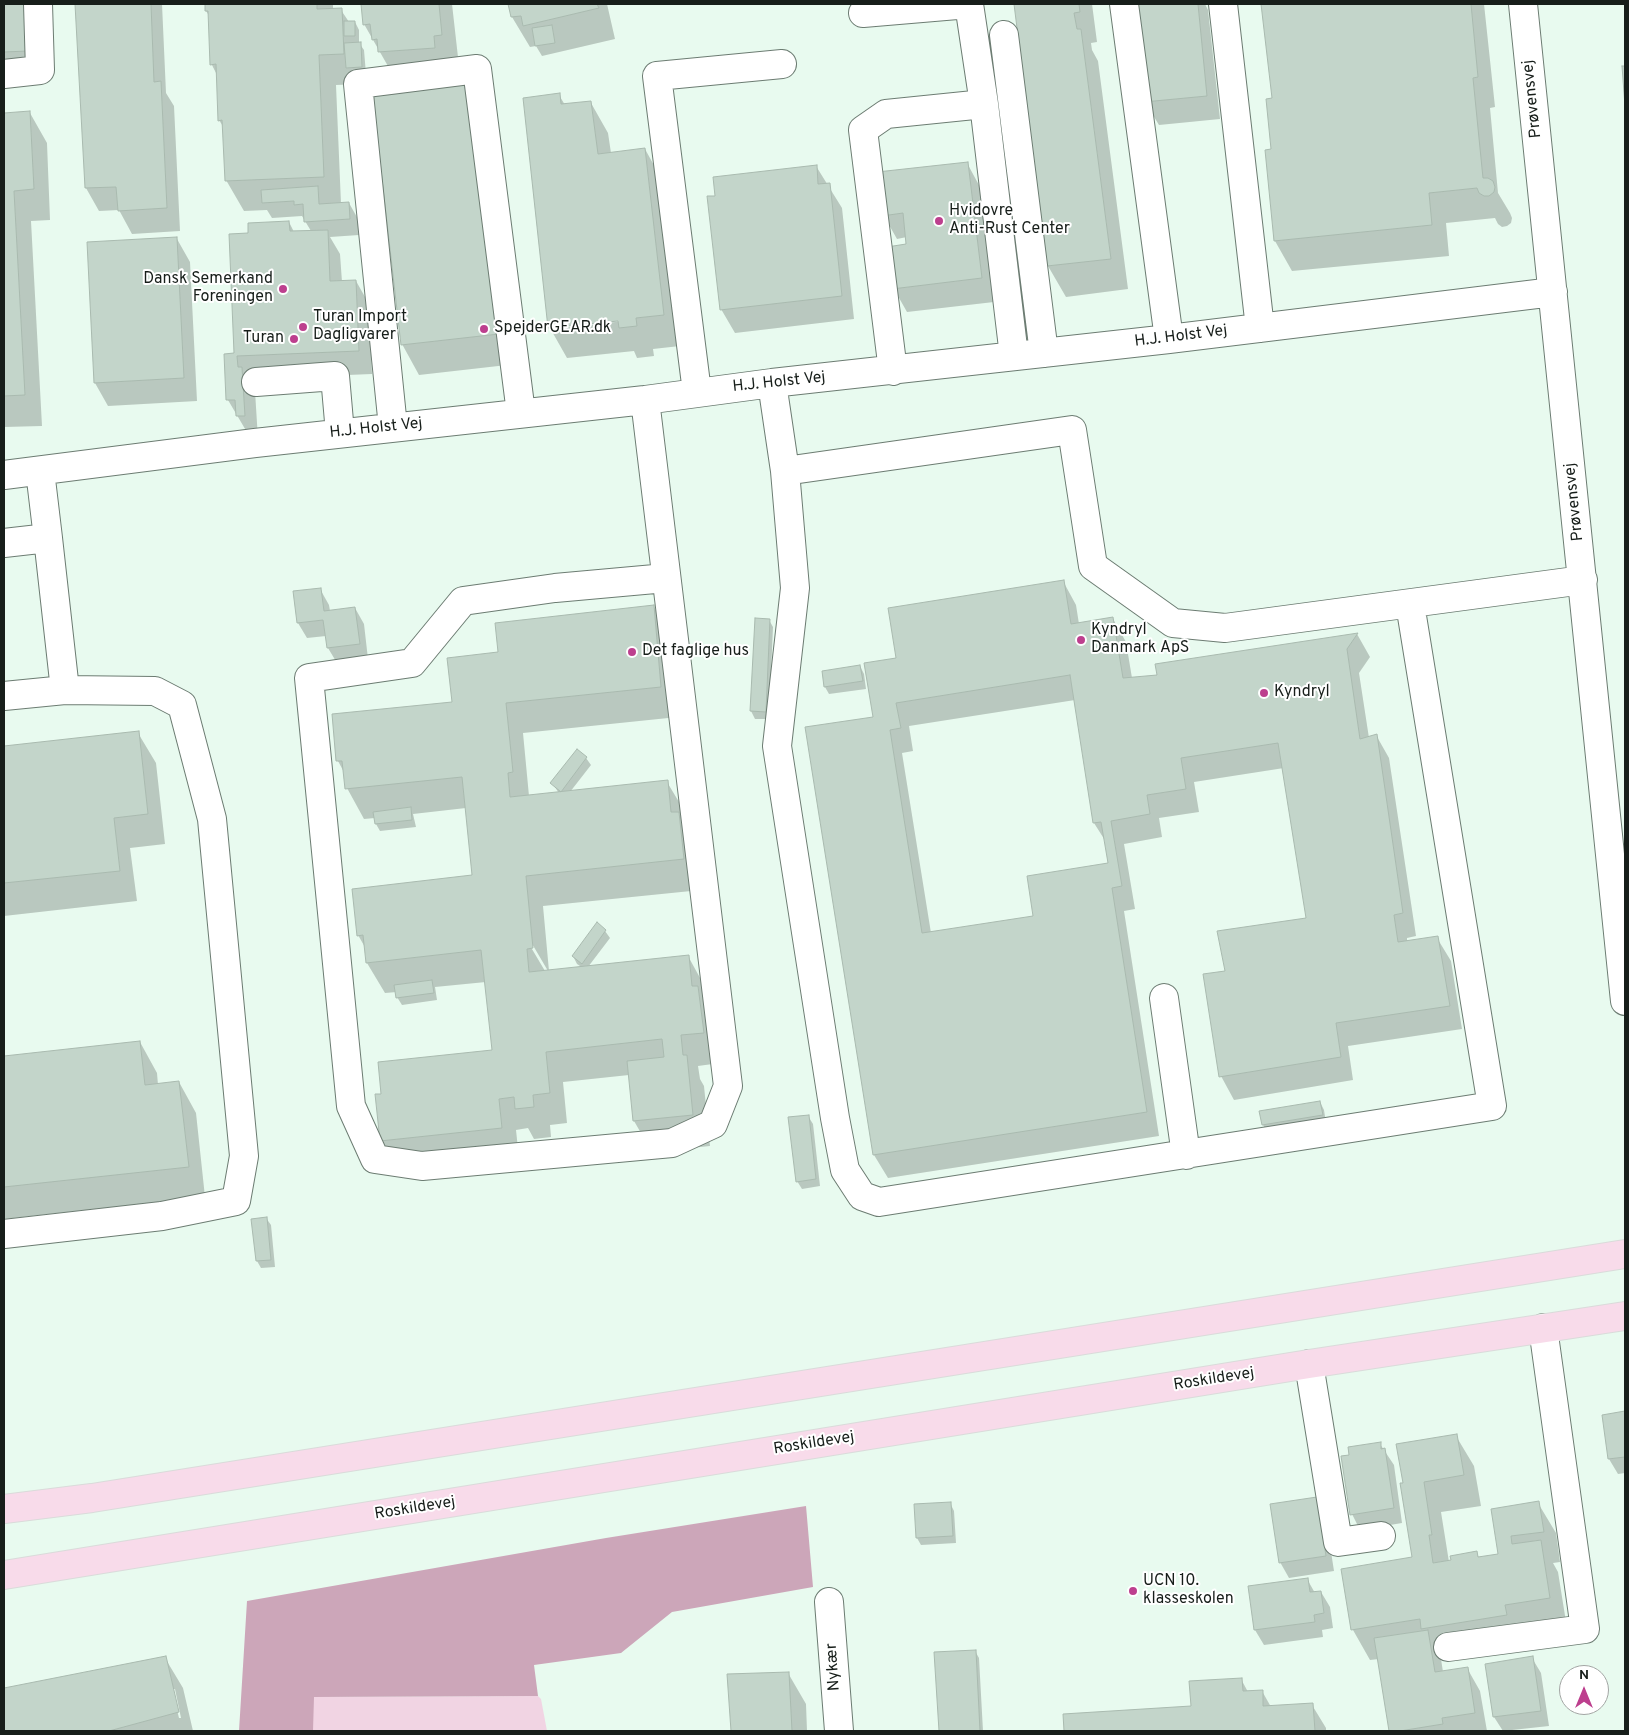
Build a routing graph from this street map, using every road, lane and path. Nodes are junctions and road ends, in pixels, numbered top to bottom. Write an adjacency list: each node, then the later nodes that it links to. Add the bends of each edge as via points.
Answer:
1 (38, 4): 8 (street, via 40,70)
2 (1124, 4): 12 (street)
3 (1223, 4): 11 (street)
4 (1523, 4): 10 (street, Prøvensvej)
5 (863, 13): 9 (street, via 969,4)
6 (1004, 35): 13 (street)
7 (782, 64): 18 (street, via 657,76)
8 (4, 74)
9 (984, 104): 14 (street); 15 (street, via 886,114 863,130)
10 (1554, 292): 11 (street, H.J. Holst Vej); 29 (street, Prøvensvej)
11 (1260, 328): 12 (street, H.J. Holst Vej)
12 (1169, 339): 13 (street, H.J. Holst Vej)
13 (1044, 353): 14 (street, H.J. Holst Vej)
14 (1014, 356): 15 (street, H.J. Holst Vej)
15 (893, 371): 17 (street, H.J. Holst Vej)
16 (256, 382): 22 (street, via 335,376)
17 (772, 383): 18 (street, H.J. Holst Vej); 24 (street)
18 (697, 392): 19 (street, H.J. Holst Vej)
19 (645, 400): 20 (street, H.J. Holst Vej); 28 (street)
20 (521, 413): 21 (street, H.J. Holst Vej); 21 (street, via 477,69 358,84)
21 (393, 428): 22 (street, H.J. Holst Vej)
22 (340, 433): 23 (street, H.J. Holst Vej)
23 (40, 471): 25 (street, H.J. Holst Vej); 26 (street)
24 (785, 472): 30 (street, via 1072,430 1093,566 1173,623 1225,628); 36 (street, via 795,588 778,746 845,1170 862,1196 879,1202)
25 (4, 475)
26 (48, 538): 27 (street); 31 (street)
27 (4, 542)
28 (666, 578): 28 (street, via 728,1086 713,1124 672,1143 422,1166 375,1160 351,1106 309,678 412,663 463,601 555,588)
29 (1583, 580): 30 (street); 33 (street, Prøvensvej)
30 (1410, 604): 36 (street, via 1492,1106)
31 (64, 690): 32 (street); 37 (street, via 155,691 182,705 212,819 244,1156 236,1201 162,1216)
32 (4, 696)
33 (1615, 793): 35 (street, Prøvensvej)
34 (1164, 998): 36 (street)
35 (1625, 1001)
36 (1186, 1155)
37 (4, 1234)
38 (1625, 1254): 42 (main road)
39 (1625, 1316): 40 (main road, Roskildevej)
40 (1543, 1328): 41 (main road, Roskildevej); 46 (street, via 1586,1629)
41 (1309, 1364): 43 (street, via 1338,1542); 44 (main road, Roskildevej)
42 (4, 1510)
43 (1381, 1536)
44 (4, 1576)
45 (829, 1602): 47 (street, Nykær)
46 (1448, 1647)
47 (839, 1731)

